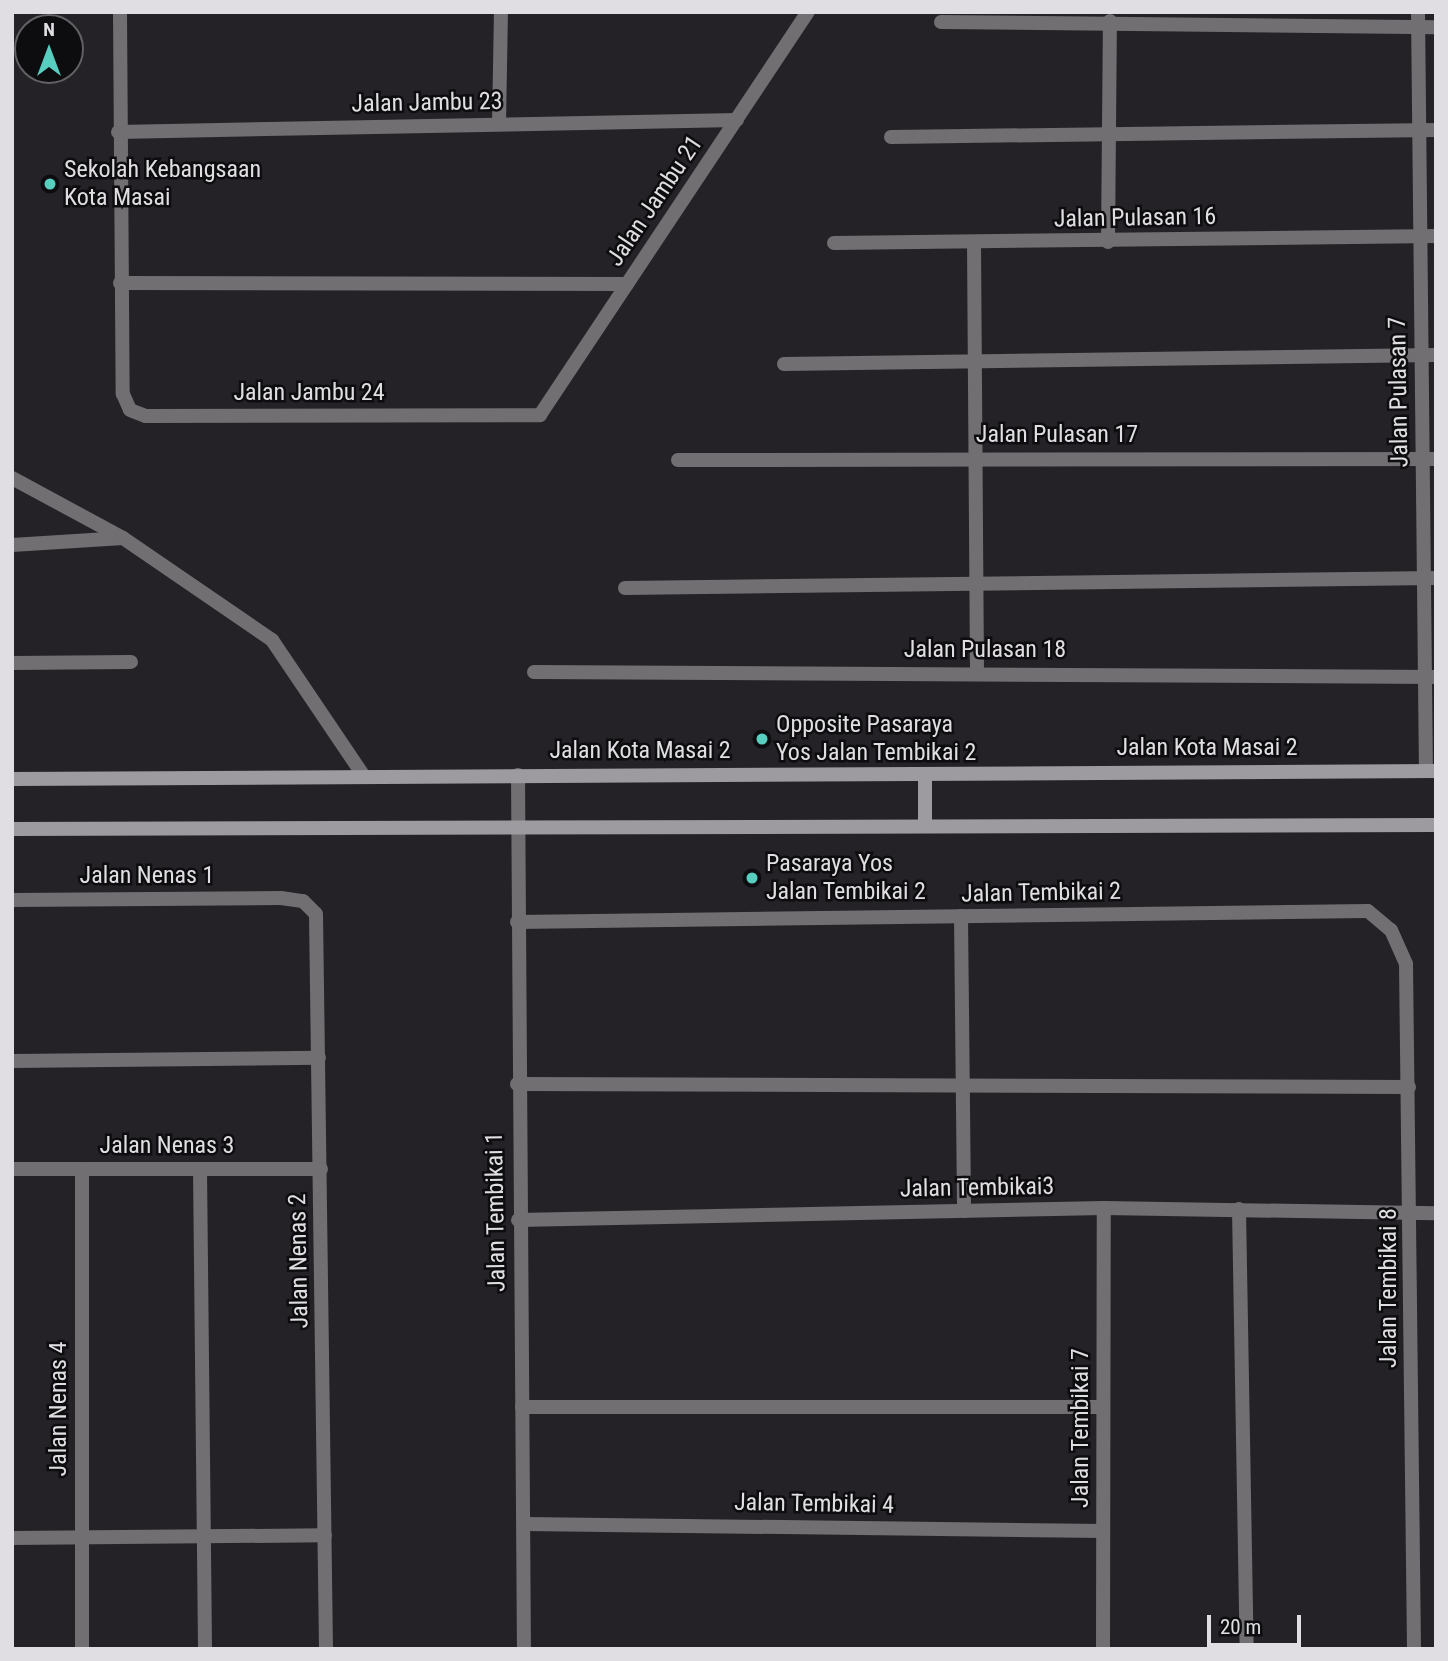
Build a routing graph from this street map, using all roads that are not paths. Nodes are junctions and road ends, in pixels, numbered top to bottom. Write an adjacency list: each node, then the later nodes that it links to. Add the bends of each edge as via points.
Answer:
1 (120, 12): 12 (street)
2 (500, 12): 9 (street)
3 (808, 12): 8 (street, Jalan Jambu 21)
4 (1418, 20): 5 (street); 7 (street); 10 (street, Jalan Pulasan 7)
5 (1110, 21): 6 (street); 13 (street)
6 (941, 22)
7 (1436, 27)
8 (737, 120): 9 (street, Jalan Jambu 23); 21 (street, Jalan Jambu 21)
9 (499, 124): 12 (street, Jalan Jambu 23)
10 (1419, 131): 11 (street); 13 (street); 15 (street, Jalan Pulasan 7)
11 (1436, 131)
12 (118, 132): 20 (street)
13 (1109, 135): 14 (street); 18 (street)
14 (891, 137)
15 (1420, 236): 16 (street, Jalan Pulasan 16); 18 (street, Jalan Pulasan 16); 22 (street, Jalan Pulasan 7)
16 (1436, 236)
17 (974, 242): 18 (street, Jalan Pulasan 16); 19 (street, Jalan Pulasan 16); 23 (street)
18 (1108, 242)
19 (834, 243)
20 (120, 283): 21 (street); 25 (street, Jalan Jambu 24, via 125,403 146,416)
21 (627, 284): 25 (street, Jalan Jambu 21)
22 (1428, 355): 23 (street); 27 (street, Jalan Pulasan 7)
23 (975, 362): 24 (street); 26 (street)
24 (785, 364)
25 (540, 415)
26 (975, 458): 27 (street, Jalan Pulasan 17); 28 (street, Jalan Pulasan 17); 33 (street)
27 (1429, 459): 32 (street, Jalan Pulasan 7)
28 (678, 460)
29 (12, 478): 30 (street)
30 (123, 538): 31 (street); 42 (street, via 272,640)
31 (12, 545)
32 (1430, 578): 33 (street); 39 (street, Jalan Pulasan 7)
33 (976, 584): 34 (street); 38 (street)
34 (625, 588)
35 (131, 662): 36 (street)
36 (12, 663)
37 (534, 672): 38 (street, Jalan Pulasan 18)
38 (977, 672): 39 (street, Jalan Pulasan 18)
39 (1430, 677): 40 (street, Jalan Pulasan 7)
40 (1431, 771): 41 (main road, Jalan Kota Masai 2)
41 (925, 774): 43 (main road, Jalan Kota Masai 2); 46 (main road)
42 (363, 775): 43 (main road, Jalan Kota Masai 2); 44 (main road, Jalan Kota Masai 2)
43 (518, 775): 45 (street, Jalan Tembikai 1)
44 (12, 779)
45 (518, 824): 46 (main road); 48 (main road); 52 (street, Jalan Tembikai 1)
46 (925, 825): 47 (main road)
47 (1436, 825)
48 (12, 829)
49 (281, 898): 50 (street, Jalan Nenas 1); 54 (street, Jalan Nenas 2, via 303,901 316,914)
50 (12, 900)
51 (961, 916): 52 (street, Jalan Tembikai 2); 53 (street, Jalan Tembikai 2, via 1368,911); 57 (street)
52 (517, 922): 56 (street, Jalan Tembikai 1)
53 (1391, 930): 58 (street, Jalan Tembikai 8, via 1406,964)
54 (319, 1058): 55 (street); 62 (street, Jalan Nenas 2)
55 (12, 1060)
56 (517, 1084): 57 (street); 68 (street, Jalan Tembikai 1)
57 (961, 1085): 58 (street); 65 (street)
58 (1409, 1087): 66 (street, Jalan Tembikai 8)
59 (12, 1169): 60 (street, Jalan Nenas 3)
60 (82, 1169): 61 (street, Jalan Nenas 3); 75 (street, Jalan Nenas 4)
61 (200, 1169): 62 (street, Jalan Nenas 3); 74 (street)
62 (321, 1169): 73 (street, Jalan Nenas 2)
63 (1104, 1208): 64 (street, Jalan Tembikai3); 65 (street, Jalan Tembikai3); 70 (street, Jalan Tembikai 7)
64 (1239, 1209): 66 (street, Jalan Tembikai3); 82 (street)
65 (964, 1211): 68 (street, Jalan Tembikai3)
66 (1412, 1211): 67 (street, Jalan Tembikai3); 83 (street, Jalan Tembikai 8)
67 (1436, 1213)
68 (519, 1220): 69 (street, Jalan Tembikai 1)
69 (522, 1407): 70 (street); 71 (street, Jalan Tembikai 1)
70 (1103, 1407): 72 (street, Jalan Tembikai 7)
71 (525, 1524): 72 (street, Jalan Tembikai 4); 80 (street, Jalan Tembikai 1)
72 (1103, 1531): 81 (street, Jalan Tembikai 7)
73 (325, 1535): 74 (street); 79 (street, Jalan Nenas 2)
74 (204, 1536): 75 (street); 78 (street)
75 (82, 1537): 76 (street); 77 (street, Jalan Nenas 4)
76 (12, 1538)
77 (82, 1649)
78 (205, 1649)
79 (326, 1649)
80 (524, 1649)
81 (1103, 1649)
82 (1247, 1649)
83 (1414, 1649)

